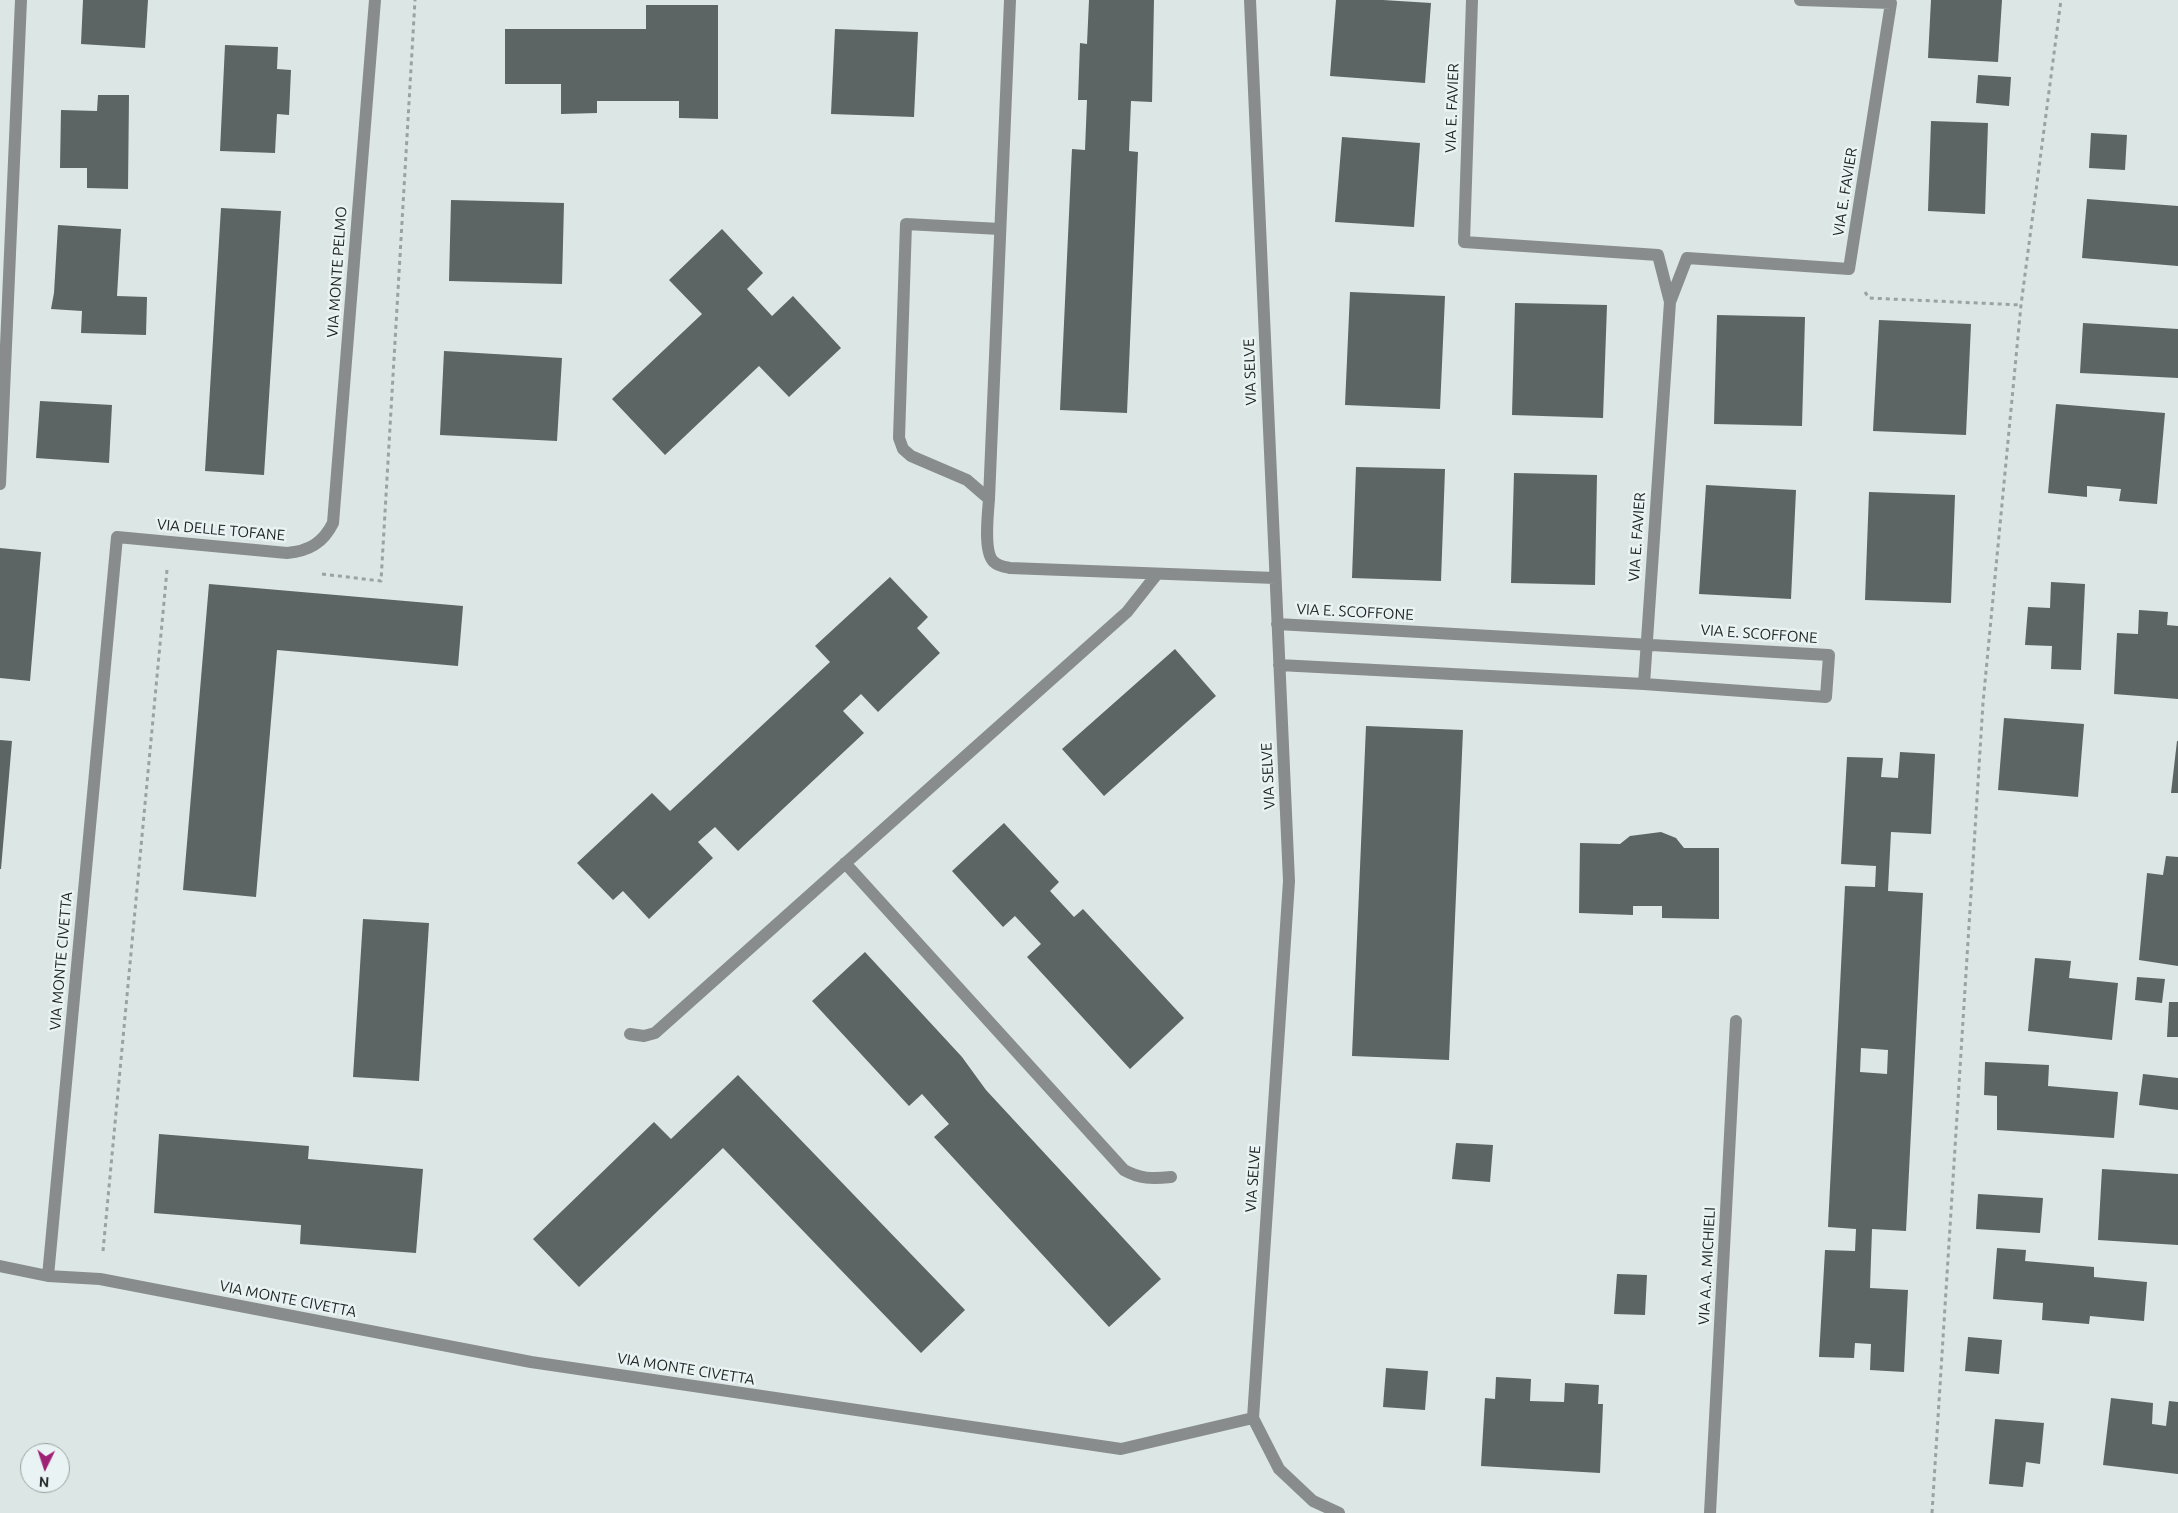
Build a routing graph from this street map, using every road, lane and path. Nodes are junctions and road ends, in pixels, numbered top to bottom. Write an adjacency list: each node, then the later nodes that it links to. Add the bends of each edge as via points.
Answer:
1 (21, 0): 13 (street)
2 (375, 0): 16 (street, VIA MONTE PELMO, via 335,511 333,523)
3 (416, 0): 18 (path, via 381,581)
4 (1010, 0): 9 (street)
5 (1250, 0): 20 (street, VIA SELVE)
6 (1472, 0): 11 (street, VIA E. FAVIER, via 1464,242 1658,255)
7 (1800, 0): 10 (street, VIA E. FAVIER, via 1891,3)
8 (2061, 0): 12 (path)
9 (1000, 229): 14 (street); 14 (street, via 906,224 899,438 903,449 911,456 967,480)
10 (1849, 269): 11 (street, VIA E. FAVIER, via 1687,258); 12 (path, via 1869,298)
11 (1670, 302): 22 (street, VIA E. FAVIER)
12 (2021, 305): 35 (path, via 1983,703)
13 (0, 484)
14 (989, 499): 19 (street, via 988,551 1000,566)
15 (117, 536): 16 (street, VIA DELLE TOFANE, via 287,552 298,552); 30 (street, VIA MONTE CIVETTA)
16 (319, 542)
17 (167, 566): 31 (path)
18 (314, 573)
19 (1157, 574): 20 (street); 25 (street, via 1127,612)
20 (1275, 578): 21 (street, VIA SELVE)
21 (1277, 624): 22 (street, VIA E. SCOFFONE); 23 (street, VIA SELVE)
22 (1646, 643): 24 (street, VIA E. FAVIER); 24 (street, VIA E. SCOFFONE, via 1829,655 1826,697)
23 (1279, 665): 24 (street, VIA E. SCOFFONE); 32 (street, VIA SELVE, via 1289,881)
24 (1644, 684)
25 (845, 863): 27 (street, via 655,1033 644,1036); 28 (street, via 1124,1170 1137,1177)
26 (1736, 1020): 34 (street, VIA A.A. MICHIELI)
27 (630, 1034)
28 (1171, 1177)
29 (0, 1266): 30 (street)
30 (48, 1276): 31 (street, VIA MONTE CIVETTA)
31 (100, 1279): 32 (street, VIA MONTE CIVETTA, via 531,1362 1121,1449)
32 (1253, 1418): 33 (street, via 1279,1469 1313,1501)
33 (1339, 1513)
34 (1710, 1513)
35 (1932, 1513)

